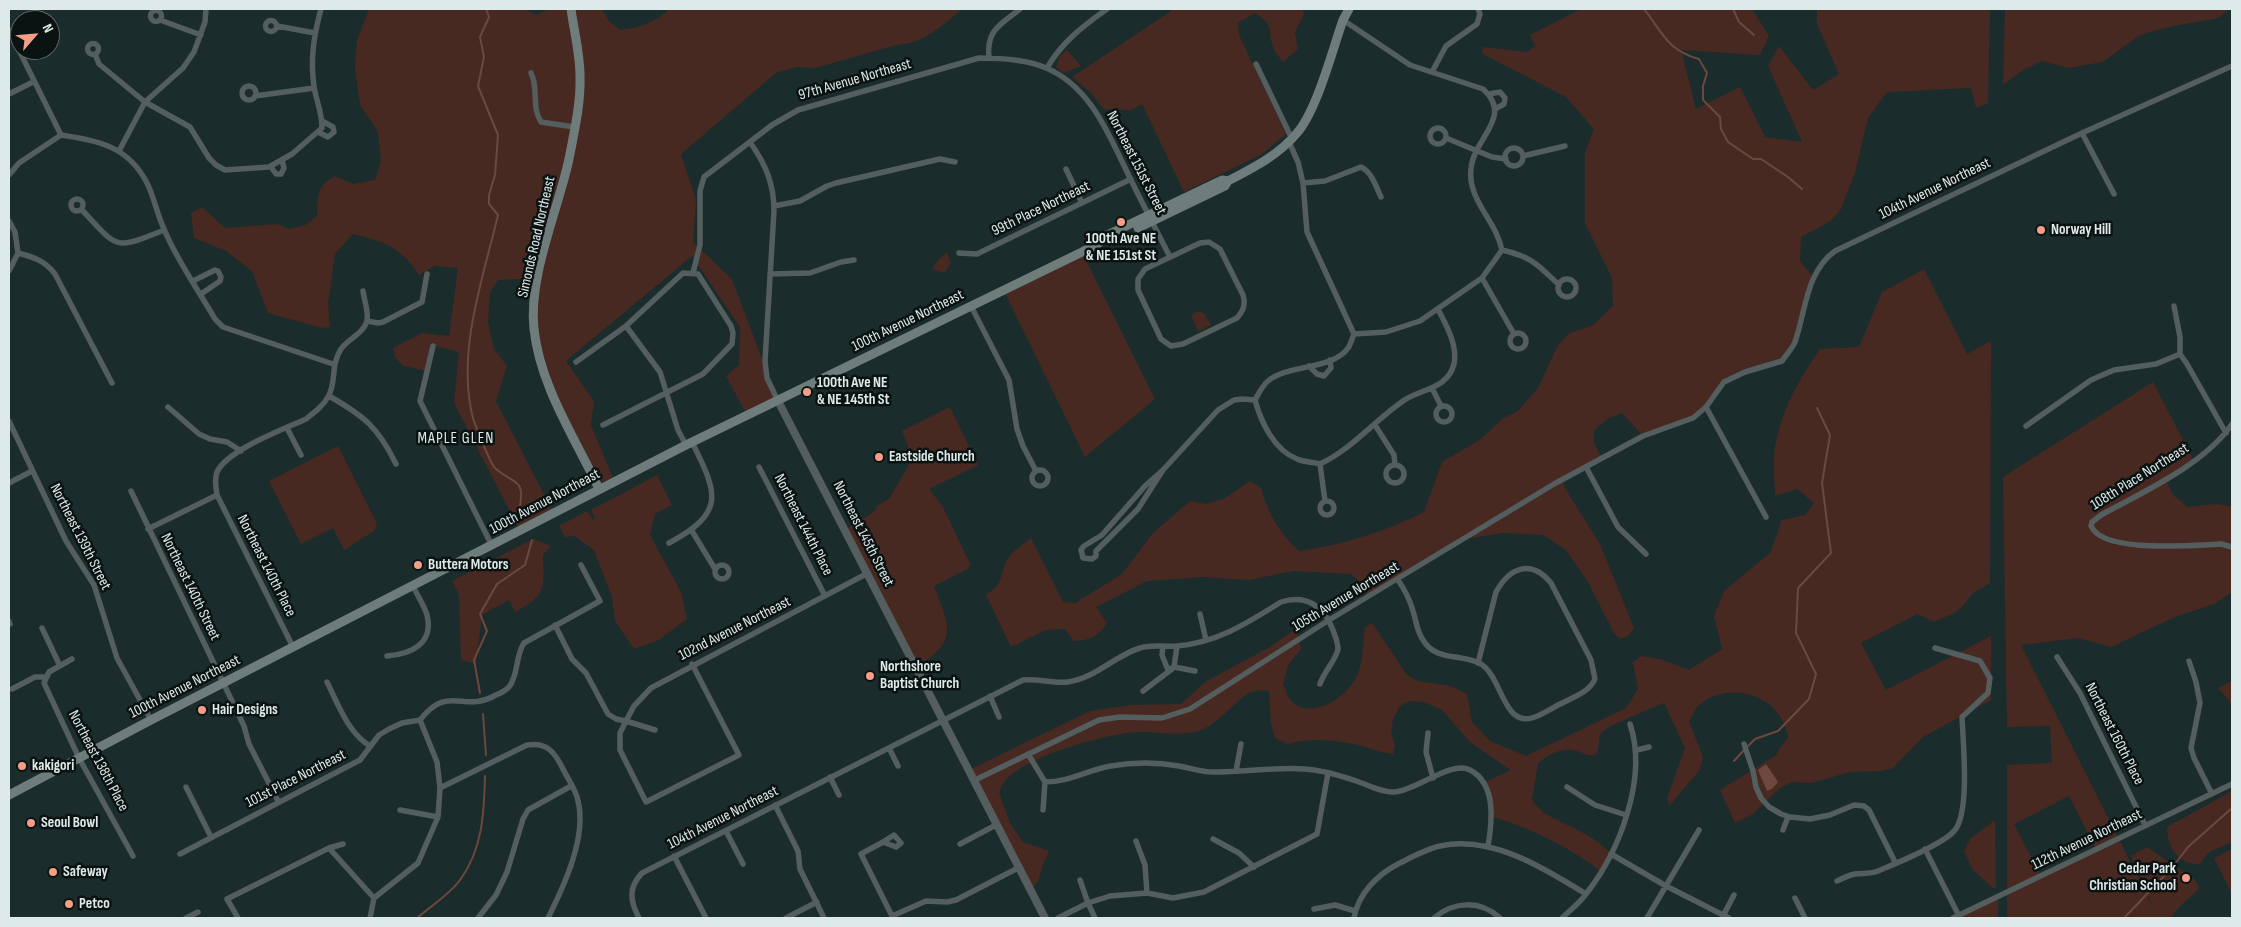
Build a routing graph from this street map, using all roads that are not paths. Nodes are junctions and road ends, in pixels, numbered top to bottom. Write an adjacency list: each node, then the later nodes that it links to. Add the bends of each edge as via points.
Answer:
1 (206, 9): 13 (street)
2 (321, 9): 12 (street)
3 (571, 9): 29 (main road, Simonds Road Northeast, via 580,76)
4 (1020, 9): 15 (street, via 991,34)
5 (1107, 9): 18 (street, via 1069,39)
6 (1349, 9): 9 (main road, 100th Avenue Northeast)
7 (1478, 9): 19 (street, via 1477,24 1446,46)
8 (160, 20): 13 (street)
9 (1343, 20): 19 (street, via 1410,65); 34 (main road, 100th Avenue Northeast, via 1309,116)
10 (277, 26): 12 (street)
11 (9, 30): 21 (street)
12 (315, 33): 22 (street, via 312,47)
13 (201, 35): 26 (street, via 183,68)
14 (95, 54): 26 (street, via 99,64)
15 (988, 58): 18 (street, 97th Avenue Northeast); 35 (street, 97th Avenue Northeast, via 961,62 798,110 784,116)
16 (1256, 64): 34 (street)
17 (2232, 66): 31 (street, 104th Avenue Northeast)
18 (1047, 68): 46 (street, Northeast 151st Street, via 1075,88 1097,113)
19 (1432, 72): 24 (street, via 1483,89)
20 (531, 73): 29 (street, via 541,122)
21 (34, 82): 23 (street); 32 (street)
22 (314, 88): 25 (street); 28 (street)
23 (9, 94)
24 (1489, 94): 27 (street); 27 (street, via 1500,92 1505,98 1504,104)
25 (256, 96)
26 (145, 102): 37 (street); 43 (street, via 190,127 209,158 225,170)
27 (1495, 109): 38 (street, via 1493,124)
28 (322, 121): 30 (street); 30 (street, via 333,127 334,132 328,136)
29 (574, 127): 112 (main road, Simonds Road Northeast, via 569,159 538,278 534,327 548,385)
30 (318, 132): 41 (street)
31 (2082, 133): 48 (street); 86 (street, 104th Avenue Northeast, via 1835,251 1813,277 1794,343 1782,361 1744,372 1724,382)
32 (61, 135): 37 (street, via 103,142); 45 (street, via 25,158)
33 (1446, 138): 38 (street)
34 (1291, 140): 47 (street); 53 (main road, 100th Avenue Northeast, via 1261,164 1228,180 1224,186)
35 (750, 142): 51 (street, Northeast 145th Street, via 767,168); 63 (street, 97th Avenue Northeast, via 704,177 700,191 700,245)
36 (1565, 146): 39 (street)
37 (119, 151): 55 (street, via 136,164)
38 (1475, 152): 40 (street); 56 (street, via 1471,165 1472,188 1495,228)
39 (1523, 156): 40 (street, via 1517,165 1511,165); 40 (street, via 1513,148 1506,153)
40 (1506, 159)
41 (282, 160): 43 (street); 43 (street, via 284,168 281,174 276,174)
42 (955, 162): 51 (street, via 940,159 836,183 800,201)
43 (271, 166)
44 (1066, 169): 50 (street)
45 (9, 175)
46 (1131, 179): 50 (street, 99th Place Northeast); 53 (street, Northeast 151st Street)
47 (1303, 183): 49 (street, via 1325,181 1360,167 1371,176); 75 (street, via 1308,232)
48 (2114, 194)
49 (1381, 197)
50 (1082, 203): 58 (street, 99th Place Northeast, via 977,254)
51 (774, 206): 64 (street, Northeast 145th Street)
52 (82, 210): 55 (street, via 109,239 121,245)
53 (1150, 218): 59 (street, Northeast 151st Street); 70 (main road, 100th Avenue Northeast, via 1102,238 1100,243)
54 (9, 221): 57 (street, via 15,232)
55 (164, 230): 66 (street)
56 (1502, 250): 65 (street); 67 (street, via 1531,260)
57 (18, 253): 61 (street); 83 (street, via 48,264)
58 (959, 253)
59 (1170, 257): 59 (street, via 1145,269 1138,279 1138,290 1161,338 1171,346 1183,344 1243,312 1242,295 1220,248 1214,243 1200,243)
60 (854, 260): 64 (street, via 810,273)
61 (9, 271)
62 (427, 274): 73 (street, via 422,302 383,322)
63 (693, 274): 74 (street, via 683,273); 85 (street, via 698,274 734,338 703,374)
64 (770, 274): 88 (street, Northeast 145th Street, via 765,362 767,378)
65 (1482, 278): 72 (street); 76 (street)
66 (193, 281): 69 (street); 69 (street, via 218,271 220,281)
67 (1559, 285)
68 (362, 291): 73 (street)
69 (201, 294): 81 (street, via 223,327)
70 (971, 306): 88 (main road, 100th Avenue Northeast); 110 (street, via 1009,380 1017,429)
71 (2174, 306): 78 (street)
72 (1438, 309): 75 (street, via 1405,327); 84 (street, via 1452,337 1454,363 1444,381)
73 (367, 321): 81 (street, via 344,344)
74 (626, 326): 80 (street); 85 (street, via 660,372)
75 (1354, 334): 79 (street, via 1347,349)
76 (1514, 334)
77 (432, 346): 120 (street, via 420,401)
78 (2180, 354): 97 (street, via 2156,364 2117,370 2091,380); 99 (street)
79 (1330, 360): 82 (street); 82 (street, via 1330,368 1324,376)
80 (576, 362)
81 (333, 364): 87 (street)
82 (1309, 366): 89 (street, via 1268,380)
83 (112, 383)
84 (1432, 388): 90 (street); 96 (street, via 1404,400)
85 (666, 392): 95 (street); 100 (street, via 678,430)
86 (1713, 395): 92 (street, 105th Avenue Northeast)
87 (329, 396): 98 (street, via 318,410); 103 (street, via 370,424 384,439)
88 (778, 400): 100 (main road, 100th Avenue Northeast); 125 (street, Northeast 145th Street)
89 (1255, 400): 104 (street, via 1264,424 1285,452 1297,460); 108 (street, via 1234,400 1218,410)
90 (1441, 406)
91 (168, 407): 101 (street, via 199,434 227,442)
92 (1706, 407): 107 (street, 105th Avenue Northeast, via 1693,418 1643,436); 116 (street)
93 (9, 421): 109 (street, Northeast 139th Street)
94 (2232, 424): 99 (street)
95 (603, 425)
96 (1375, 425): 104 (street); 105 (street, via 1394,455)
97 (2026, 426)
98 (287, 428): 101 (street); 102 (street)
99 (2226, 433): 121 (street, 108th Place Northeast, via 2184,468 2101,515 2091,526 2099,536 2126,545)
100 (689, 443): 112 (main road, 100th Avenue Northeast); 118 (street, via 710,480 712,490 710,508)
101 (241, 451): 114 (street, via 222,464 215,481)
102 (301, 455)
103 (396, 464)
104 (1320, 464): 115 (street)
105 (1395, 465)
106 (759, 467): 128 (street, Northeast 144th Place)
107 (1586, 467): 122 (street, via 1618,527); 126 (street, 105th Avenue Northeast)
108 (1163, 470): 108 (street, via 1102,535 1084,546 1081,550 1083,558 1096,556 1096,551 1138,509)
109 (32, 471): 111 (street); 156 (street, Northeast 139th Street, via 66,540 94,585 117,658)
110 (1036, 471)
111 (9, 482)
112 (599, 489): 120 (main road, 100th Avenue Northeast)
113 (131, 491): 117 (street, Northeast 140th Street)
114 (217, 495): 117 (street); 136 (street, Northeast 140th Place)
115 (1325, 500)
116 (1766, 517)
117 (148, 529): 149 (street, Northeast 140th Street)
118 (692, 531): 119 (street); 124 (street)
119 (669, 543)
120 (492, 546): 127 (main road, 100th Avenue Northeast)
121 (2232, 546)
122 (1646, 554)
123 (581, 565): 131 (street, 101st Place Northeast, via 600,601)
124 (716, 569)
125 (868, 573): 128 (street, 102nd Avenue Northeast); 155 (street, Northeast 145th Street)
126 (1398, 580): 130 (street, 105th Avenue Northeast); 142 (street, via 1428,646 1446,656)
127 (413, 586): 136 (main road, 100th Avenue Northeast); 138 (street, via 427,614 428,632 420,646 403,655)
128 (825, 596): 143 (street, 102nd Avenue Northeast)
129 (1200, 614): 133 (street)
130 (1329, 620): 133 (street, 104th Avenue Northeast, via 1315,604 1292,598 1223,636); 150 (street, via 1338,647); 168 (street, 105th Avenue Northeast, via 1190,709 1162,718 1099,720)
131 (554, 626): 157 (street, 101st Place Northeast, via 524,643 508,688 477,704 445,701 429,709); 158 (street, via 572,659 586,673 608,714)
132 (42, 628): 144 (street)
133 (1206, 640): 135 (street, 104th Avenue Northeast)
134 (1163, 646): 135 (street, 104th Avenue Northeast); 145 (street, via 1164,664 1168,670); 153 (street, 104th Avenue Northeast, via 1152,645 1128,652 1091,676 1054,682 1034,678 1023,680)
135 (1177, 646): 145 (street)
136 (293, 647): 149 (main road, 100th Avenue Northeast)
137 (1934, 648): 205 (street, via 1980,661 1990,678 1990,686 1988,693 1962,717 1963,814 1960,822 1949,835)
138 (387, 656)
139 (2056, 657): 193 (street, Northeast 160th Place, via 2080,693)
140 (72, 659): 144 (street)
141 (2189, 661): 182 (street, via 2200,703 2192,748)
142 (1478, 662): 142 (street, via 1496,679 1512,714 1526,719 1589,689 1595,679 1590,660 1551,583 1537,570 1514,571 1500,584)
143 (692, 664): 158 (street, 102nd Avenue Northeast, via 651,688 634,706); 158 (street, 102nd Avenue Northeast, via 739,755 646,802 620,750 620,734)
144 (60, 666): 147 (street)
145 (1173, 668): 146 (street); 152 (street)
146 (1195, 671)
147 (45, 676): 151 (street, via 35,677); 169 (street, Northeast 138th Place, via 44,683)
148 (327, 682): 164 (street, via 359,740)
149 (224, 684): 156 (main road, 100th Avenue Northeast); 185 (street, Northeast 140th Street)
150 (1320, 684)
151 (12, 689)
152 (1143, 691)
153 (990, 696): 154 (street); 155 (street, 104th Avenue Northeast)
154 (999, 717)
155 (942, 719): 165 (street, 104th Avenue Northeast); 175 (street, Northeast 145th Street)
156 (151, 720): 169 (main road, 100th Avenue Northeast)
157 (420, 720): 164 (street, 101st Place Northeast, via 402,722 379,735); 181 (street, via 436,762)
158 (626, 721): 160 (street)
159 (1630, 724): 167 (street)
160 (655, 730)
161 (1428, 733): 174 (street, via 1426,752)
162 (1241, 744): 171 (street)
163 (1744, 744): 190 (street, via 1761,798 1769,807)
164 (370, 746): 185 (street, 101st Place Northeast, via 360,760)
165 (889, 748): 170 (street); 173 (street, 104th Avenue Northeast)
166 (1649, 748): 167 (street)
167 (1636, 750): 189 (street, via 1636,774)
168 (1028, 754): 175 (street, 105th Avenue Northeast); 176 (street)
169 (80, 758): 183 (main road, 100th Avenue Northeast); 208 (street, Northeast 138th Place)
170 (898, 766)
171 (1236, 771): 172 (street, via 1304,769); 176 (street, via 1214,773 1150,763 1111,766 1060,782)
172 (1328, 773): 174 (street, via 1382,791 1395,792 1408,790); 212 (street, via 1317,834)
173 (830, 778): 184 (street); 186 (street, 104th Avenue Northeast)
174 (1433, 778): 203 (street, via 1461,768 1478,776 1493,817)
175 (975, 780): 192 (street, Northeast 145th Street)
176 (1045, 782): 188 (street)
177 (2232, 784): 182 (street, 112th Avenue Northeast)
178 (572, 786): 181 (street, via 555,754 542,744 527,745); 233 (street, via 528,810 507,872 496,895); 234 (street, via 580,809 579,835 567,876)
179 (186, 787): 197 (street)
180 (1567, 787): 189 (street, via 1595,805)
181 (440, 788): 191 (street)
182 (2212, 794): 193 (street, 112th Avenue Northeast)
183 (9, 795)
184 (839, 795)
185 (278, 801): 197 (street, 101st Place Northeast)
186 (775, 805): 194 (street, 104th Avenue Northeast); 222 (street, via 798,850 800,869)
187 (400, 810): 191 (street)
188 (1043, 810)
189 (1626, 815): 207 (street)
190 (1788, 816): 196 (street); 210 (street, via 1810,819 1864,806)
191 (438, 817): 220 (street, via 418,863)
192 (996, 825): 202 (street); 213 (street, Northeast 145th Street)
193 (2145, 825): 229 (street, 112th Avenue Northeast)
194 (726, 830): 209 (street, 104th Avenue Northeast); 211 (street)
195 (1699, 830): 216 (street)
196 (1782, 830)
197 (211, 837): 206 (street, 101st Place Northeast)
198 (1213, 839): 212 (street)
199 (1136, 841): 217 (street, via 1145,865)
200 (883, 842): 227 (street, via 861,854)
201 (343, 844): 204 (street)
202 (960, 844)
203 (1488, 846): 218 (street, via 1545,869); 225 (street, via 1454,844 1422,852 1378,877)
204 (329, 848): 220 (street); 231 (street, via 227,899)
205 (1925, 849): 210 (street); 229 (street)
206 (180, 854)
207 (1611, 854): 216 (street); 218 (street)
208 (133, 856)
209 (674, 856): 235 (street, 104th Avenue Northeast, via 642,873 632,887 633,906); 236 (street)
210 (1895, 862): 215 (street, via 1875,872 1853,874)
211 (743, 864)
212 (1254, 867): 217 (street, via 1192,895 1174,898)
213 (1018, 868): 227 (street, via 956,900 926,901); 239 (street, Northeast 145th Street)
214 (1080, 880): 223 (street)
215 (1837, 881)
216 (1666, 886): 228 (street); 246 (street)
217 (1147, 893): 223 (street, via 1110,896)
218 (1586, 894): 245 (street)
219 (1734, 895): 228 (street)
220 (374, 898): 232 (street)
221 (1795, 898): 247 (street)
222 (816, 902): 237 (street); 238 (street)
223 (1088, 904): 240 (street); 241 (street)
224 (1314, 909): 225 (street, via 1335,905)
225 (1355, 911): 242 (street)
226 (198, 912): 230 (street)
227 (893, 917)
228 (1725, 917)
229 (1956, 917)
230 (186, 918)
231 (238, 918)
232 (370, 918)
233 (478, 918)
234 (548, 918)
235 (639, 918)
236 (706, 918)
237 (786, 918)
238 (824, 918)
239 (1044, 918)
240 (1058, 918)
241 (1095, 918)
242 (1354, 918)
243 (1434, 918): 244 (street, via 1462,904 1482,907)
244 (1500, 918)
245 (1562, 918)
246 (1647, 918)
247 (1805, 918)

